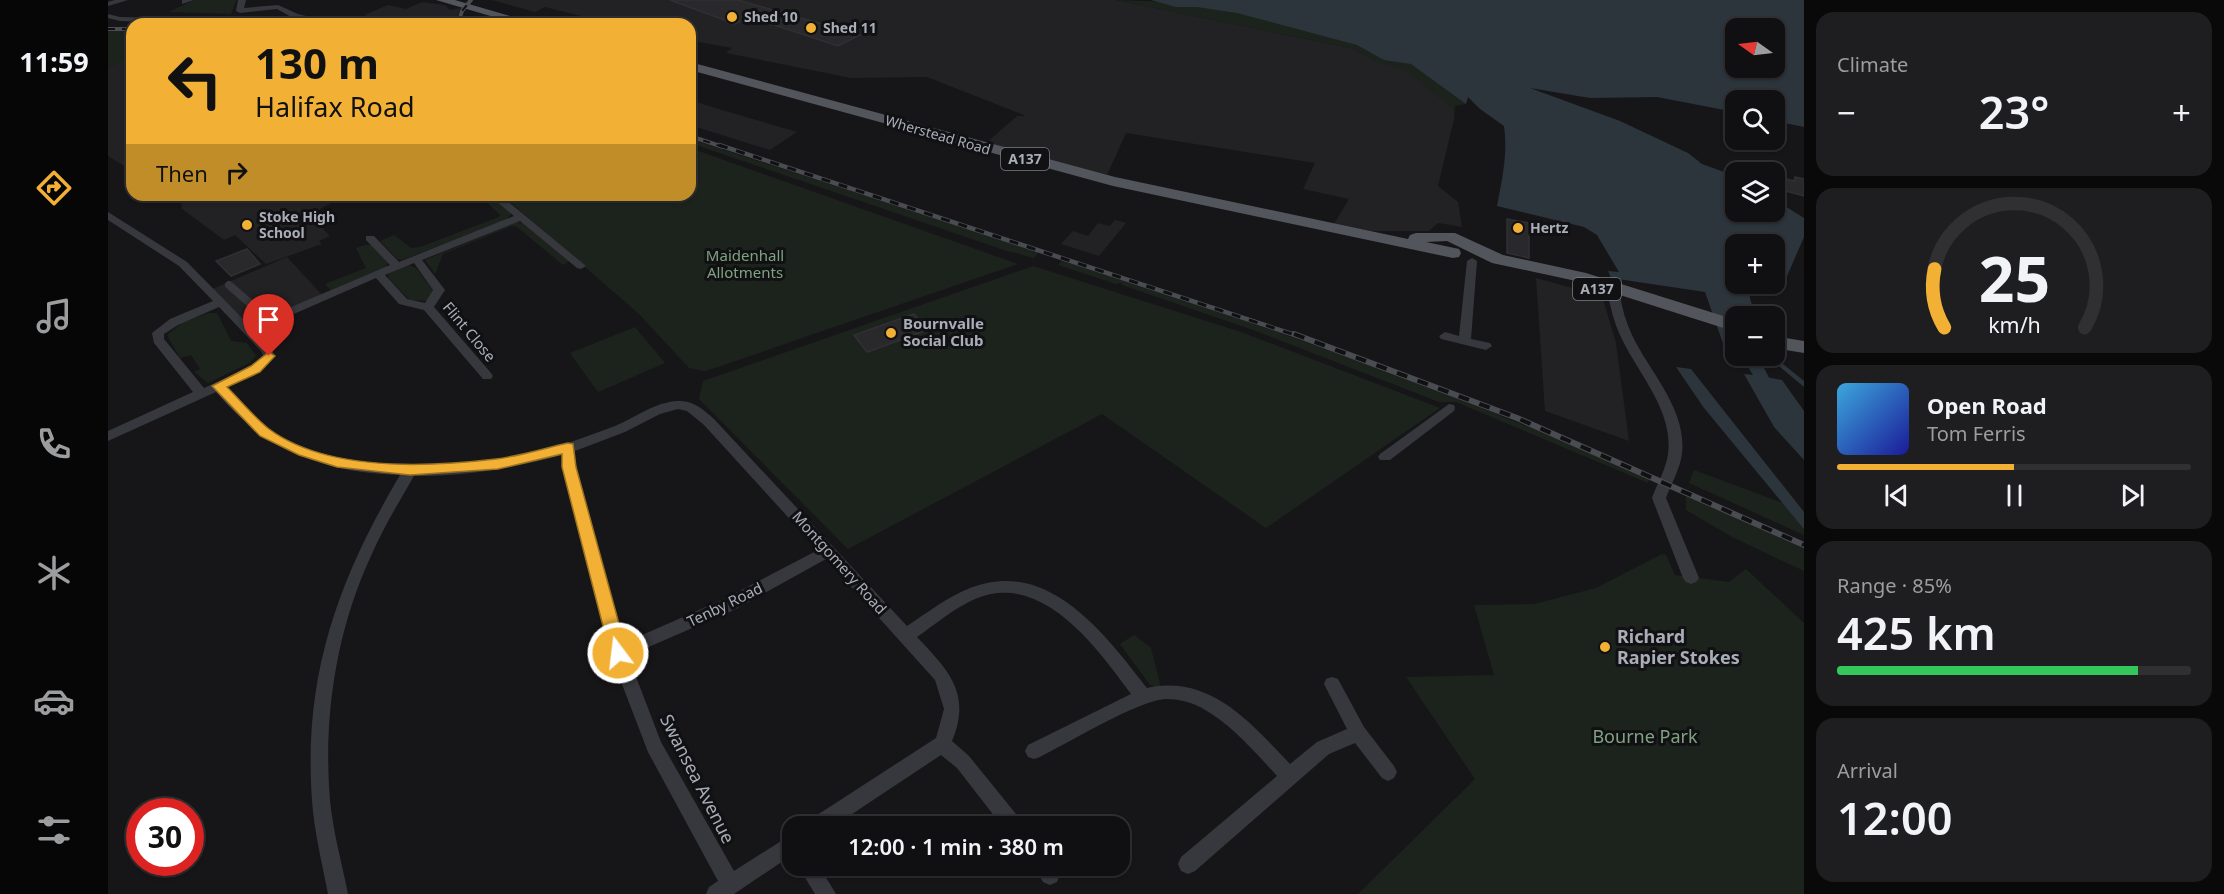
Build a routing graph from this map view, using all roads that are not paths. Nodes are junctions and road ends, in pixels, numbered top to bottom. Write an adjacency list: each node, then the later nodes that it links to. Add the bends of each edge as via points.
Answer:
1 (124, 0): 5 (street)
2 (242, 0): 6 (street, via 240,11)
3 (279, 0): 6 (street)
4 (442, 0): 9 (main road)
5 (108, 4)
6 (268, 8): 8 (street, via 281,8)
7 (108, 16): 10 (street)
8 (310, 18)
9 (509, 18)
10 (126, 19)
11 (696, 68): 16 (main road, Wherstead Road / A137, via 1041,163)
12 (501, 201): 14 (street)
13 (108, 215): 26 (street, via 183,264)
14 (521, 217): 19 (street); 22 (street)
15 (1438, 235): 16 (main road, Wherstead Road / A137); 18 (main road, Wherstead Road / A137, via 1440,244); 29 (main road, Wherstead Road / A137, via 1460,240 1498,259 1580,277)
16 (1365, 236): 18 (main road, Wherstead Road / A137)
17 (370, 238): 21 (street)
18 (1453, 253): 20 (main road, Wherstead Road / A137)
19 (416, 259): 21 (street); 27 (street, Flint Close, via 439,290)
20 (1472, 261): 25 (main road, Wherstead Road / A137); 35 (street)
21 (398, 266): 23 (street)
22 (581, 266)
23 (378, 274): 27 (street, Flint Close, via 403,302); 28 (street)
24 (229, 285): 28 (street)
25 (1614, 295): 30 (main road, Wherstead Road / A137); 48 (street, via 1624,332 1666,408 1674,433 1676,454 1659,498)
26 (221, 302): 31 (street); 41 (street, via 158,333 158,340)
27 (428, 306): 39 (street, Flint Close)
28 (269, 320): 31 (street)
29 (1725, 327)
30 (1725, 327)
31 (247, 330): 40 (street, via 269,356 256,369)
32 (1804, 335): 34 (main road)
33 (1445, 336): 35 (street)
34 (1785, 338)
35 (1465, 341): 37 (street)
36 (1785, 342): 38 (main road)
37 (1486, 346)
38 (1804, 347)
39 (487, 376)
40 (218, 386): 41 (street); 46 (street, via 265,432 285,444 337,462)
41 (201, 393): 43 (street)
42 (1449, 408): 45 (street)
43 (108, 436)
44 (568, 448): 46 (street, via 498,464); 47 (street, Montgomery Road, via 619,430 667,406 694,409); 50 (street, Swansea Avenue, via 569,467)
45 (1385, 457)
46 (410, 470): 64 (street, via 376,530 351,587 340,620 324,700 319,748 321,800)
47 (829, 551): 49 (street, Montgomery Road); 50 (street, Tenby Road, via 730,604)
48 (1691, 578)
49 (905, 636): 52 (street, via 974,593 999,586 1033,590 1060,603 1105,646); 54 (street, Montgomery Road, via 942,675 954,700)
50 (618, 653): 63 (street, Swansea Avenue, via 654,746)
51 (1332, 684): 53 (street)
52 (1143, 696): 55 (street); 57 (street, via 1155,691 1204,700 1227,713)
53 (1358, 733): 56 (street); 57 (street, via 1323,748)
54 (942, 744): 58 (street); 59 (street, via 963,762)
55 (1034, 751)
56 (1388, 772)
57 (1290, 777): 61 (street)
58 (833, 816)
59 (1005, 816)
60 (782, 851): 63 (street)
61 (1188, 864)
62 (814, 876): 65 (street)
63 (723, 889)
64 (338, 894)
65 (826, 894)

